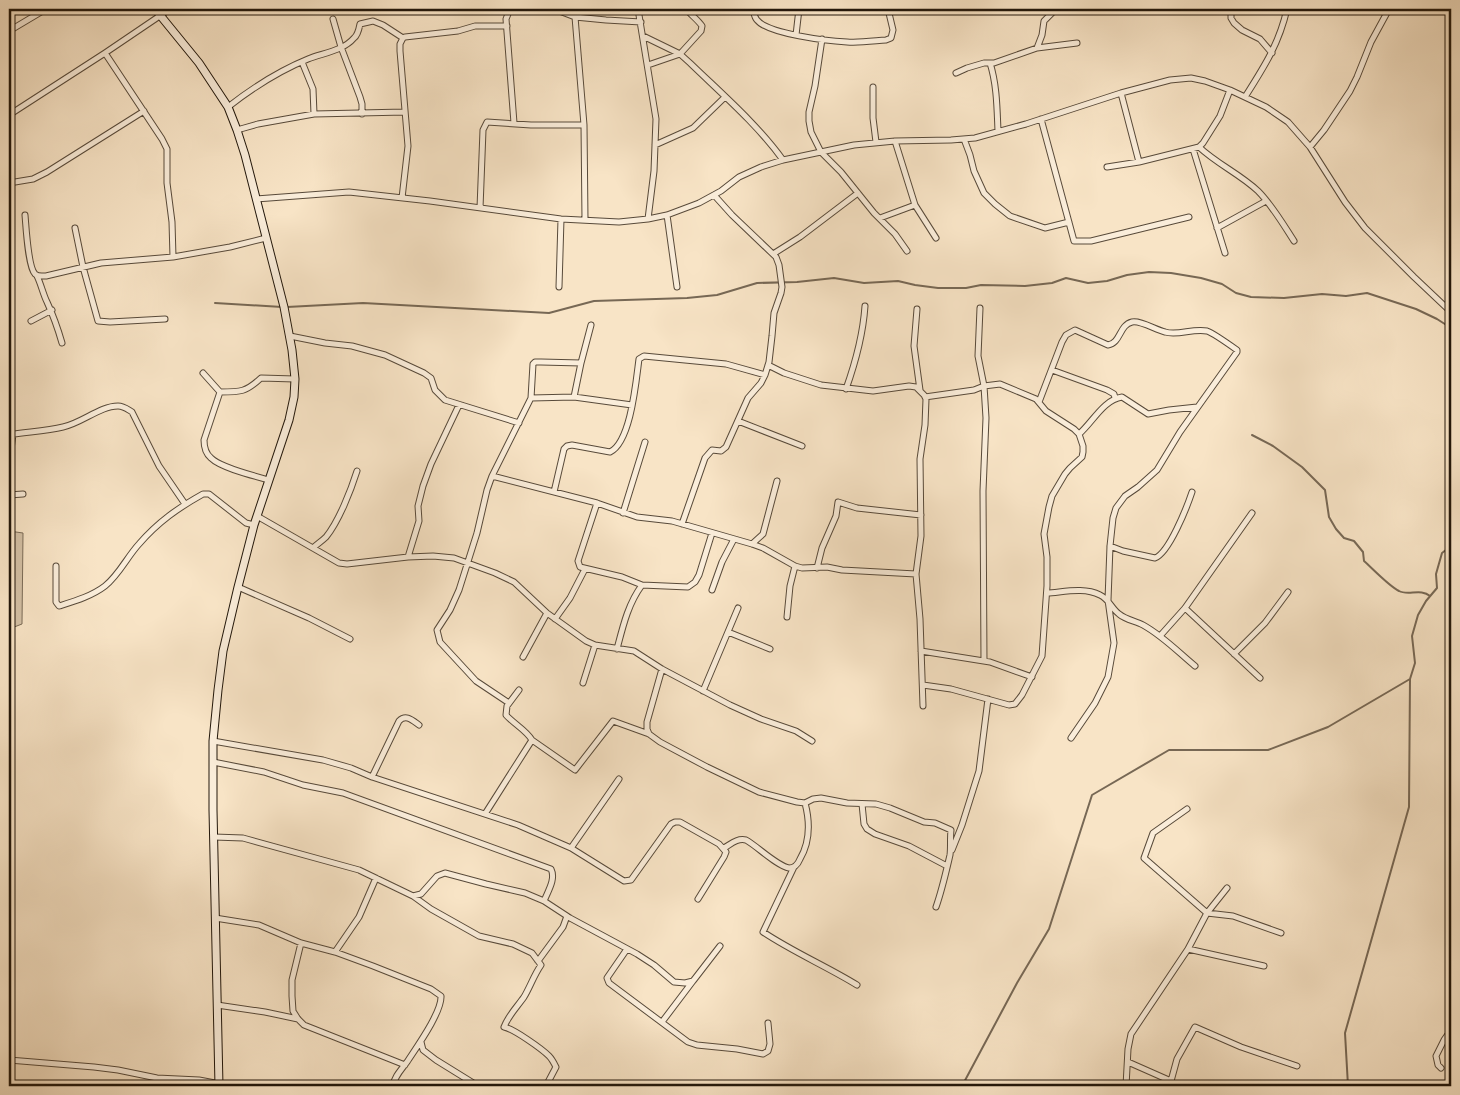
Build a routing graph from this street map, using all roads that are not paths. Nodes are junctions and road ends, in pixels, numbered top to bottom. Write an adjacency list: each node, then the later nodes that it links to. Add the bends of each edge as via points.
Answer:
1 (46, 9): 21 (street)
2 (170, 9): 16 (street)
3 (510, 9): 20 (street)
4 (554, 9): 17 (street)
5 (638, 9): 19 (street)
6 (686, 9): 31 (street, via 702,28)
7 (753, 9): 22 (street, via 757,20 764,26)
8 (799, 9): 22 (street)
9 (888, 9): 25 (street, via 893,30 891,38 848,42)
10 (936, 9): 11 (street)
11 (948, 9)
12 (1056, 9): 28 (street, via 1044,21)
13 (1231, 9): 30 (street, via 1234,23 1260,40)
14 (1287, 9): 30 (street)
15 (1389, 9): 57 (street, via 1350,91)
16 (157, 12): 29 (street, via 140,31); 41 (main road, via 199,63)
17 (575, 16): 19 (street); 49 (street)
18 (333, 19): 27 (street)
19 (641, 22): 23 (street)
20 (507, 26): 24 (street, via 475,26); 48 (street)
21 (9, 31)
22 (796, 35): 25 (street)
23 (643, 36): 31 (street); 34 (street)
24 (403, 38): 27 (street, via 373,21 360,24 354,38); 43 (street, via 400,51)
25 (822, 40): 59 (street, via 809,112 811,132)
26 (1077, 43): 28 (street)
27 (341, 47): 32 (street); 45 (street, via 360,97)
28 (1036, 48): 33 (street)
29 (105, 53): 42 (street); 46 (street)
30 (1272, 53): 40 (street)
31 (680, 54): 34 (street); 39 (street)
32 (302, 62): 41 (street); 44 (street, via 312,86)
33 (990, 63): 35 (street); 51 (street)
34 (648, 65): 55 (street, via 656,119)
35 (956, 73)
36 (873, 87): 54 (street)
37 (1230, 90): 38 (street, via 1191,78); 40 (street); 56 (street, via 1220,116)
38 (1121, 93): 47 (street); 61 (street)
39 (725, 97): 55 (street, via 693,128); 60 (street)
40 (1245, 98): 57 (street, via 1288,122)
41 (228, 107): 50 (main road)
42 (144, 111): 63 (street, via 47,172 33,179); 87 (street, via 167,149)
43 (405, 112): 45 (street); 66 (street, via 408,146)
44 (314, 114): 45 (street); 50 (street)
45 (362, 114)
46 (9, 115)
47 (1040, 119): 51 (street); 78 (street)
48 (514, 123): 49 (street); 70 (street, via 487,122 483,127)
49 (584, 125): 77 (street)
50 (237, 130): 67 (main road)
51 (998, 131): 52 (street)
52 (964, 139): 53 (street); 78 (street, via 984,193 1010,216 1045,228)
53 (895, 141): 54 (street); 69 (street)
54 (876, 142): 59 (street)
55 (656, 144): 76 (street)
56 (1199, 147): 58 (street); 68 (street, via 1250,184)
57 (1310, 147): 96 (street, via 1355,218)
58 (1193, 149): 61 (street); 80 (street)
59 (821, 152): 60 (street); 64 (street)
60 (783, 160): 65 (street, via 740,177)
61 (1139, 162): 62 (street)
62 (1107, 167)
63 (9, 183)
64 (858, 193): 74 (street); 86 (street)
65 (714, 195): 72 (street); 86 (street)
66 (402, 198): 67 (street, via 349,192); 70 (street)
67 (256, 199): 81 (main road)
68 (1266, 201): 80 (street); 83 (street)
69 (915, 205): 74 (street); 82 (street)
70 (480, 208): 75 (street)
71 (25, 215): 89 (street, via 32,272)
72 (667, 215): 76 (street); 91 (street)
73 (1189, 217): 78 (street, via 1092,241 1074,241)
74 (880, 218): 84 (street)
75 (562, 219): 77 (street); 90 (street)
76 (648, 219): 77 (street, via 619,222)
77 (585, 220)
78 (1069, 222)
79 (76, 228): 88 (street)
80 (1218, 228): 85 (street)
81 (266, 238): 87 (street); 100 (main road)
82 (936, 238)
83 (1294, 241)
84 (907, 251)
85 (1225, 252)
86 (773, 254): 103 (street, via 779,266 782,287 774,313)
87 (173, 257): 88 (street)
88 (83, 267): 89 (street); 97 (street, via 98,321)
89 (37, 276): 95 (street)
90 (559, 287)
91 (677, 287)
92 (865, 306): 109 (street, via 858,353)
93 (980, 308): 108 (street, via 978,356)
94 (916, 309): 110 (street, via 914,346)
95 (52, 310): 98 (street); 101 (street)
96 (1451, 312)
97 (165, 319)
98 (31, 321)
99 (591, 325): 102 (street)
100 (290, 336): 107 (main road); 117 (street, via 385,355 424,373 431,378 439,396)
101 (62, 343)
102 (581, 363): 112 (street); 114 (street, via 534,362)
103 (768, 365): 106 (street); 109 (street, via 821,385)
104 (1052, 370): 115 (street, via 1107,390); 116 (street); 119 (street, via 1066,335 1075,330 1108,345 1115,343 1123,328 1131,322 1169,333 1208,331 1237,352)
105 (203, 373): 111 (street)
106 (765, 375): 118 (street, via 726,364 644,356 639,359); 120 (street, via 748,398)
107 (295, 379): 111 (street, via 261,378 250,388); 129 (main road, via 289,420)
108 (984, 386): 113 (street); 116 (street, via 1000,384); 175 (street)
109 (846, 389): 110 (street, via 873,391 909,386)
110 (920, 390): 113 (street)
111 (220, 392): 129 (street, via 204,448 210,458 218,462)
112 (574, 397): 114 (street); 118 (street)
113 (925, 397): 140 (street, via 926,425 920,459)
114 (531, 398): 121 (street)
115 (1115, 398): 119 (street, via 1122,397 1148,414); 123 (street)
116 (1039, 402): 123 (street, via 1046,411)
117 (460, 405): 121 (street); 148 (street, via 423,486 418,506 419,521)
118 (632, 405): 131 (street, via 614,450 572,445 564,449)
119 (1197, 408): 146 (street, via 1157,470 1119,503 1113,518)
120 (738, 421): 125 (street); 141 (street, via 726,446 721,451 712,450 705,458)
121 (519, 423): 128 (street)
122 (11, 434): 126 (street); 136 (street, via 64,427 110,407 125,407 132,412 159,466)
123 (1079, 434): 159 (street, via 1082,457 1065,474 1049,507 1044,534)
124 (645, 442): 137 (street)
125 (802, 446)
126 (9, 465)
127 (357, 471): 147 (street, via 351,491 334,523)
128 (492, 476): 131 (street); 149 (street)
129 (269, 480): 139 (main road)
130 (777, 481): 145 (street, via 763,534)
131 (554, 492): 135 (street)
132 (1192, 492): 146 (street, via 1174,534 1159,556 1155,558)
133 (23, 494): 134 (street)
134 (9, 495)
135 (597, 503): 137 (street); 153 (street, via 578,560 580,568)
136 (185, 504): 142 (street, via 209,494 246,523); 150 (street, via 139,544 109,581 92,593 59,606 56,602)
137 (623, 513): 141 (street)
138 (1252, 513): 162 (street)
139 (257, 516): 142 (main road); 147 (street)
140 (921, 516): 152 (street, via 857,508 838,502); 154 (street)
141 (682, 524): 143 (street)
142 (254, 525): 156 (main road)
143 (712, 533): 144 (street); 155 (street, via 695,582 688,587)
144 (734, 539): 145 (street); 157 (street)
145 (752, 544): 151 (street)
146 (1110, 546): 160 (street)
147 (313, 548): 148 (street, via 346,564)
148 (408, 557): 149 (street, via 454,558)
149 (467, 562): 163 (street, via 514,582); 185 (street, via 459,590 437,630 440,642 476,681)
150 (56, 566)
151 (795, 566): 152 (street); 164 (street)
152 (817, 568): 154 (street)
153 (585, 569): 155 (street, via 605,572); 165 (street)
154 (916, 574): 172 (street)
155 (642, 585): 170 (street, via 624,618)
156 (238, 587): 168 (street); 192 (main road, via 223,652)
157 (712, 590)
158 (1288, 592): 173 (street, via 1265,623)
159 (1046, 593): 160 (street, via 1082,590 1100,594); 178 (street, via 1042,656)
160 (1108, 600): 167 (street, via 1117,613); 189 (street, via 1114,643 1108,677)
161 (738, 608): 166 (street)
162 (1185, 608): 167 (street); 173 (street)
163 (547, 613): 165 (street); 174 (street)
164 (786, 616)
165 (555, 619): 169 (street)
166 (728, 632): 171 (street); 183 (street)
167 (1160, 636): 176 (street)
168 (350, 638)
169 (595, 645): 170 (street); 180 (street)
170 (617, 649): 177 (street, via 634,652)
171 (770, 649)
172 (921, 651): 175 (street); 181 (street)
173 (1234, 654): 179 (street)
174 (523, 657)
175 (984, 661): 178 (street)
176 (1195, 666)
177 (662, 670): 183 (street); 188 (street, via 647,722)
178 (1032, 677): 184 (street, via 1015,704)
179 (1260, 678)
180 (583, 683)
181 (923, 685): 184 (street); 186 (street)
182 (519, 690): 185 (street)
183 (703, 691): 191 (street)
184 (988, 699): 203 (street, via 979,771)
185 (509, 703): 190 (street, via 506,715)
186 (923, 706)
187 (419, 725): 194 (street, via 406,717 399,721)
188 (648, 734): 190 (street, via 613,721 575,770); 196 (street, via 759,792)
189 (1071, 738)
190 (532, 740): 199 (street)
191 (812, 741)
192 (214, 742): 193 (main road); 194 (street, via 323,760)
193 (213, 762): 200 (main road); 210 (street, via 343,793 551,869 553,879)
194 (372, 777): 199 (street)
195 (620, 779): 201 (street)
196 (805, 803): 197 (street, via 822,798); 205 (street, via 808,834 805,850)
197 (862, 804): 203 (street, via 890,808 952,830); 204 (street, via 867,829 910,846)
198 (1187, 809): 212 (street, via 1154,833 1144,858)
199 (485, 814): 201 (street)
200 (214, 838): 206 (street, via 243,838 359,870); 214 (main road)
201 (571, 848): 202 (street, via 627,881 675,822 690,826)
202 (724, 848): 205 (street, via 736,840 746,840 781,865); 209 (street, via 724,857)
203 (950, 853): 204 (street)
204 (946, 866): 211 (street)
205 (794, 867): 224 (street, via 763,932)
206 (376, 878): 208 (street); 220 (street, via 359,917)
207 (1227, 888): 212 (street)
208 (413, 896): 210 (street, via 421,894 437,876 445,873 525,893); 221 (street, via 479,936 513,944 532,953)
209 (698, 899)
210 (544, 901): 213 (street)
211 (936, 907)
212 (1207, 913): 215 (street, via 1233,916); 219 (street)
213 (567, 916): 218 (street); 221 (street, via 563,928)
214 (215, 918): 216 (street, via 259,925); 225 (main road)
215 (1281, 933)
216 (300, 943): 220 (street); 226 (street, via 292,980 293,1011)
217 (720, 946): 223 (street)
218 (627, 949): 223 (street, via 674,982); 227 (street, via 608,978 609,983)
219 (1188, 949): 222 (street); 232 (street, via 1131,1034)
220 (335, 952): 230 (street, via 431,989 441,996 440,1006)
221 (538, 960): 240 (street, via 541,965 504,1027 524,1037 550,1057 556,1067)
222 (1264, 966)
223 (693, 982): 227 (street)
224 (857, 985)
225 (218, 1005): 226 (street); 236 (main road)
226 (298, 1019): 233 (street, via 304,1025)
227 (662, 1022): 228 (street, via 697,1045 763,1054 770,1044)
228 (768, 1023)
229 (1451, 1030): 235 (street, via 1436,1056)
230 (420, 1042): 233 (street); 239 (street, via 423,1050 436,1060)
231 (9, 1060): 236 (street, via 94,1067 165,1080 199,1080)
232 (1128, 1062): 234 (street, via 1170,1081 1177,1059 1195,1027); 241 (street)
233 (405, 1065): 238 (street)
234 (1297, 1066)
235 (1441, 1068)
236 (219, 1085): 237 (street)
237 (231, 1086)
238 (393, 1086)
239 (478, 1086)
240 (546, 1086)
241 (1126, 1086)

